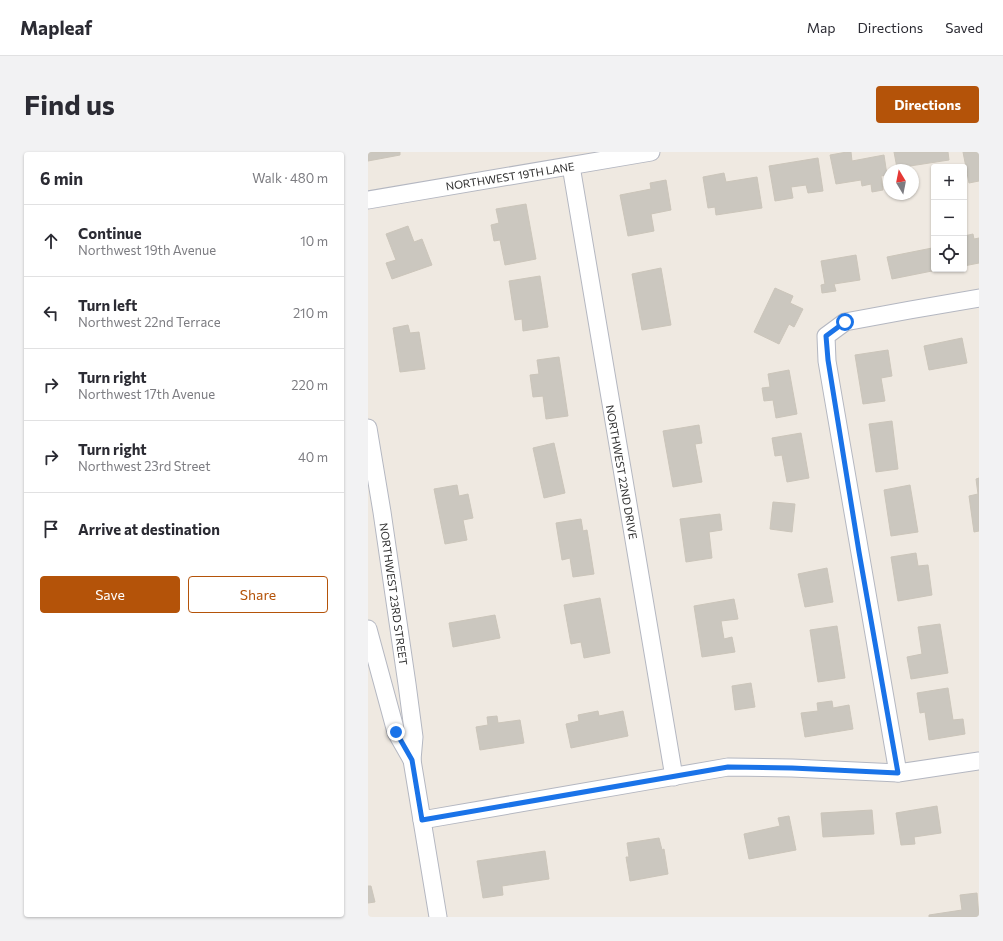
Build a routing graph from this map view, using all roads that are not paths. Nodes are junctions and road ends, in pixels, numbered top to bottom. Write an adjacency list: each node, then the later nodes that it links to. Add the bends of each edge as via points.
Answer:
1 (651, 152): 2 (street, NORTHWEST 19TH LANE)
2 (570, 166): 3 (street, NORTHWEST 19TH LANE); 10 (street, NORTHWEST 22ND DRIVE)
3 (368, 200)
4 (979, 298): 9 (street, via 845,322 826,336 856,537)
5 (368, 428): 7 (street, NORTHWEST 23RD STREET, via 414,737)
6 (368, 629): 7 (street, NORTHWEST 23RD STREET, via 396,732)
7 (412, 760): 11 (street, NORTHWEST 23RD STREET)
8 (979, 761): 9 (street)
9 (898, 773): 10 (street, via 728,767)
10 (674, 777): 11 (street)
11 (422, 820): 12 (street, NORTHWEST 23RD STREET)
12 (438, 917)

